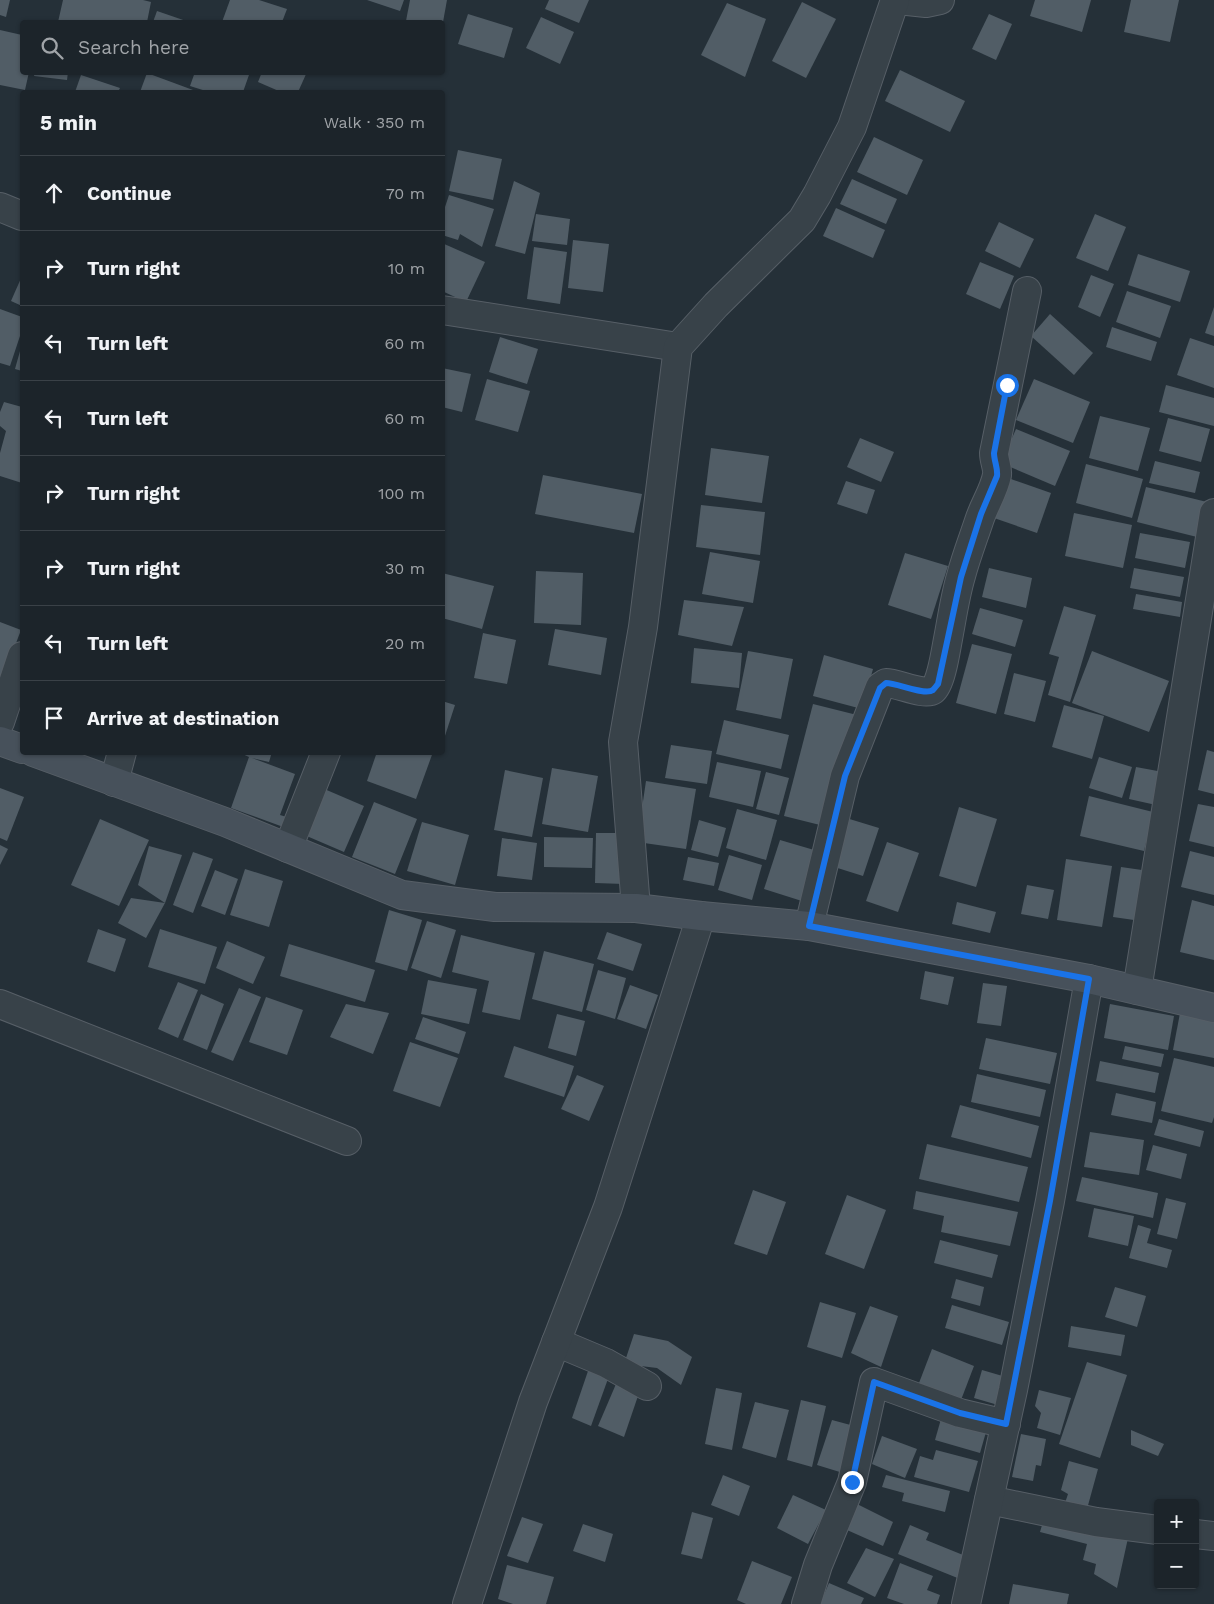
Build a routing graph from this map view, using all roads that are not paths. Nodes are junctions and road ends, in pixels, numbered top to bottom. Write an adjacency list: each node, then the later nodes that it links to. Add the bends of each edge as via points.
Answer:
1 (897, 0): 2 (street, via 926,3); 7 (street, via 852,127 802,220)
2 (940, 0)
3 (0, 206): 4 (street)
4 (20, 215)
5 (1027, 291): 20 (street, via 994,453 997,476 961,577 938,684 928,692 894,683 886,683 880,688 845,776)
6 (445, 310): 7 (street)
7 (678, 347): 18 (street, via 643,627 623,742)
8 (1214, 513): 22 (street)
9 (20, 662): 10 (street)
10 (0, 722)
11 (0, 741): 12 (main road)
12 (20, 748)
13 (41, 755): 16 (main road)
14 (121, 755): 16 (street)
15 (325, 755): 17 (street)
16 (114, 782): 17 (main road)
17 (288, 848): 18 (main road, via 402,895 494,907)
18 (636, 908): 19 (main road)
19 (700, 916): 20 (main road); 26 (street, via 608,1207)
20 (809, 926): 21 (main road)
21 (1089, 979): 22 (main road); 28 (street)
22 (1137, 990): 24 (main road)
23 (0, 1004): 25 (street)
24 (1214, 1008)
25 (348, 1140)
26 (556, 1342): 27 (street, via 606,1363); 33 (street)
27 (647, 1386)
28 (1006, 1424): 29 (street); 34 (street, via 960,1413 874,1382 852,1482 818,1565)
29 (989, 1500): 30 (street, via 1096,1522); 35 (street)
30 (1154, 1529)
31 (1199, 1534): 32 (street)
32 (1214, 1536)
33 (467, 1604)
34 (806, 1604)
35 (966, 1604)

